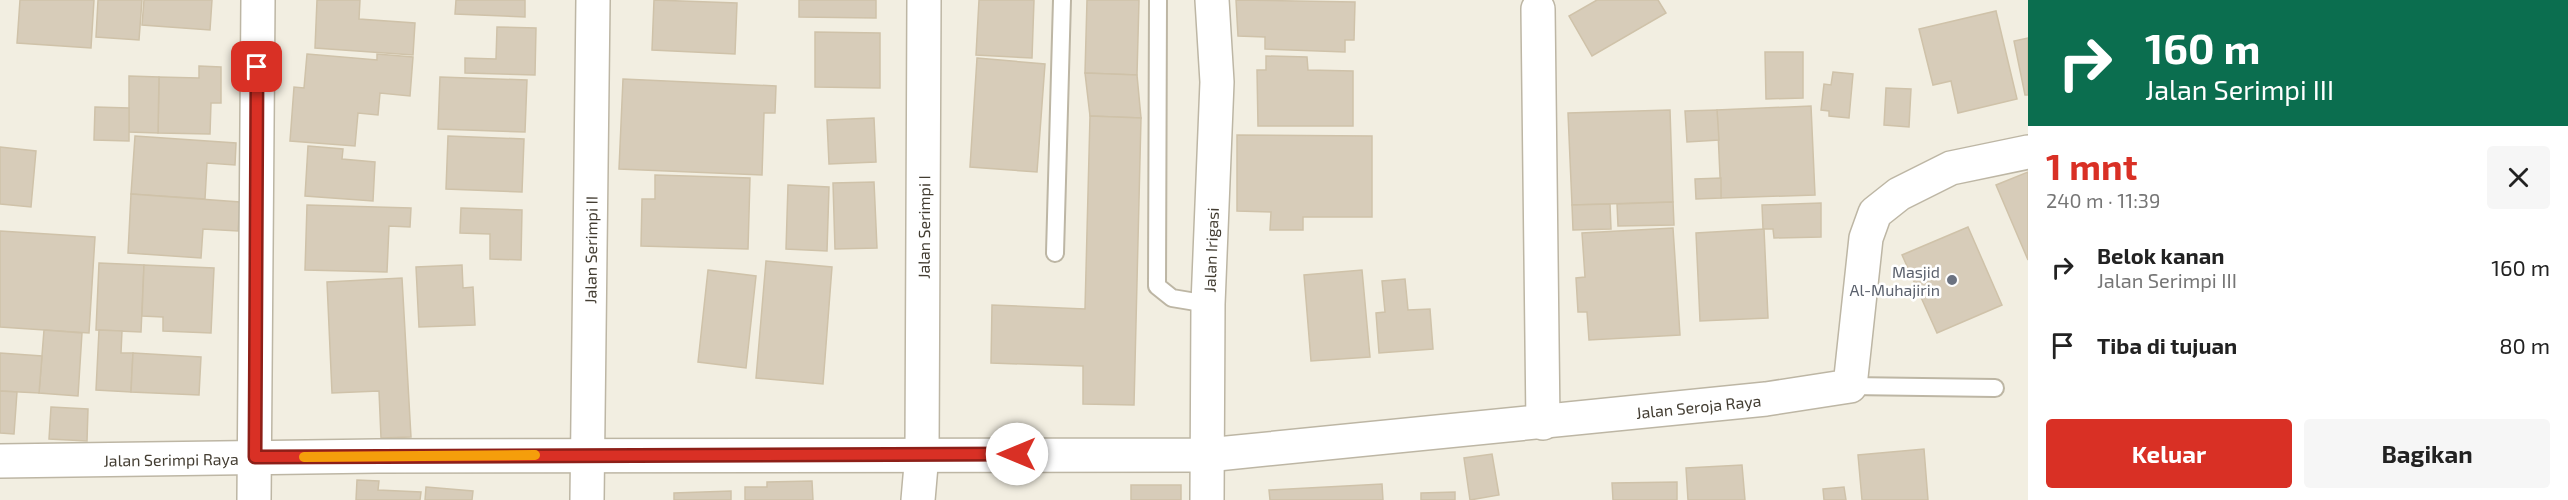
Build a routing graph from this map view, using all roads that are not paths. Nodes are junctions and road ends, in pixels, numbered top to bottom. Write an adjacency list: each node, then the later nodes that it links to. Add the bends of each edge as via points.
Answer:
1 (258, 0): 17 (street)
2 (593, 0): 15 (street, Jalan Serimpi II)
3 (924, 0): 14 (street, Jalan Serimpi I)
4 (1062, 0): 9 (lane)
5 (1158, 0): 10 (lane, via 1157,286 1172,298)
6 (1212, 0): 10 (street, Jalan Irigasi, via 1217,82)
7 (1538, 9): 13 (street)
8 (2028, 152): 11 (street, via 1951,168 1899,194 1875,213 1866,238)
9 (1054, 253)
10 (1208, 304): 16 (street, Jalan Irigasi)
11 (1850, 386): 12 (lane); 13 (street, Jalan Seroja Raya)
12 (1995, 388)
13 (1543, 423): 16 (street, Jalan Seroja Raya)
14 (922, 454): 15 (street, Jalan Serimpi Raya); 16 (street, Jalan Serimpi Raya); 21 (street, Jalan Serimpi I)
15 (590, 455): 17 (street, Jalan Serimpi Raya); 20 (street, Jalan Serimpi II)
16 (1207, 455): 22 (street, Jalan Irigasi)
17 (255, 457): 18 (street, Jalan Serimpi Raya); 19 (street)
18 (0, 461)
19 (254, 500)
20 (587, 500)
21 (918, 500)
22 (1207, 500)

